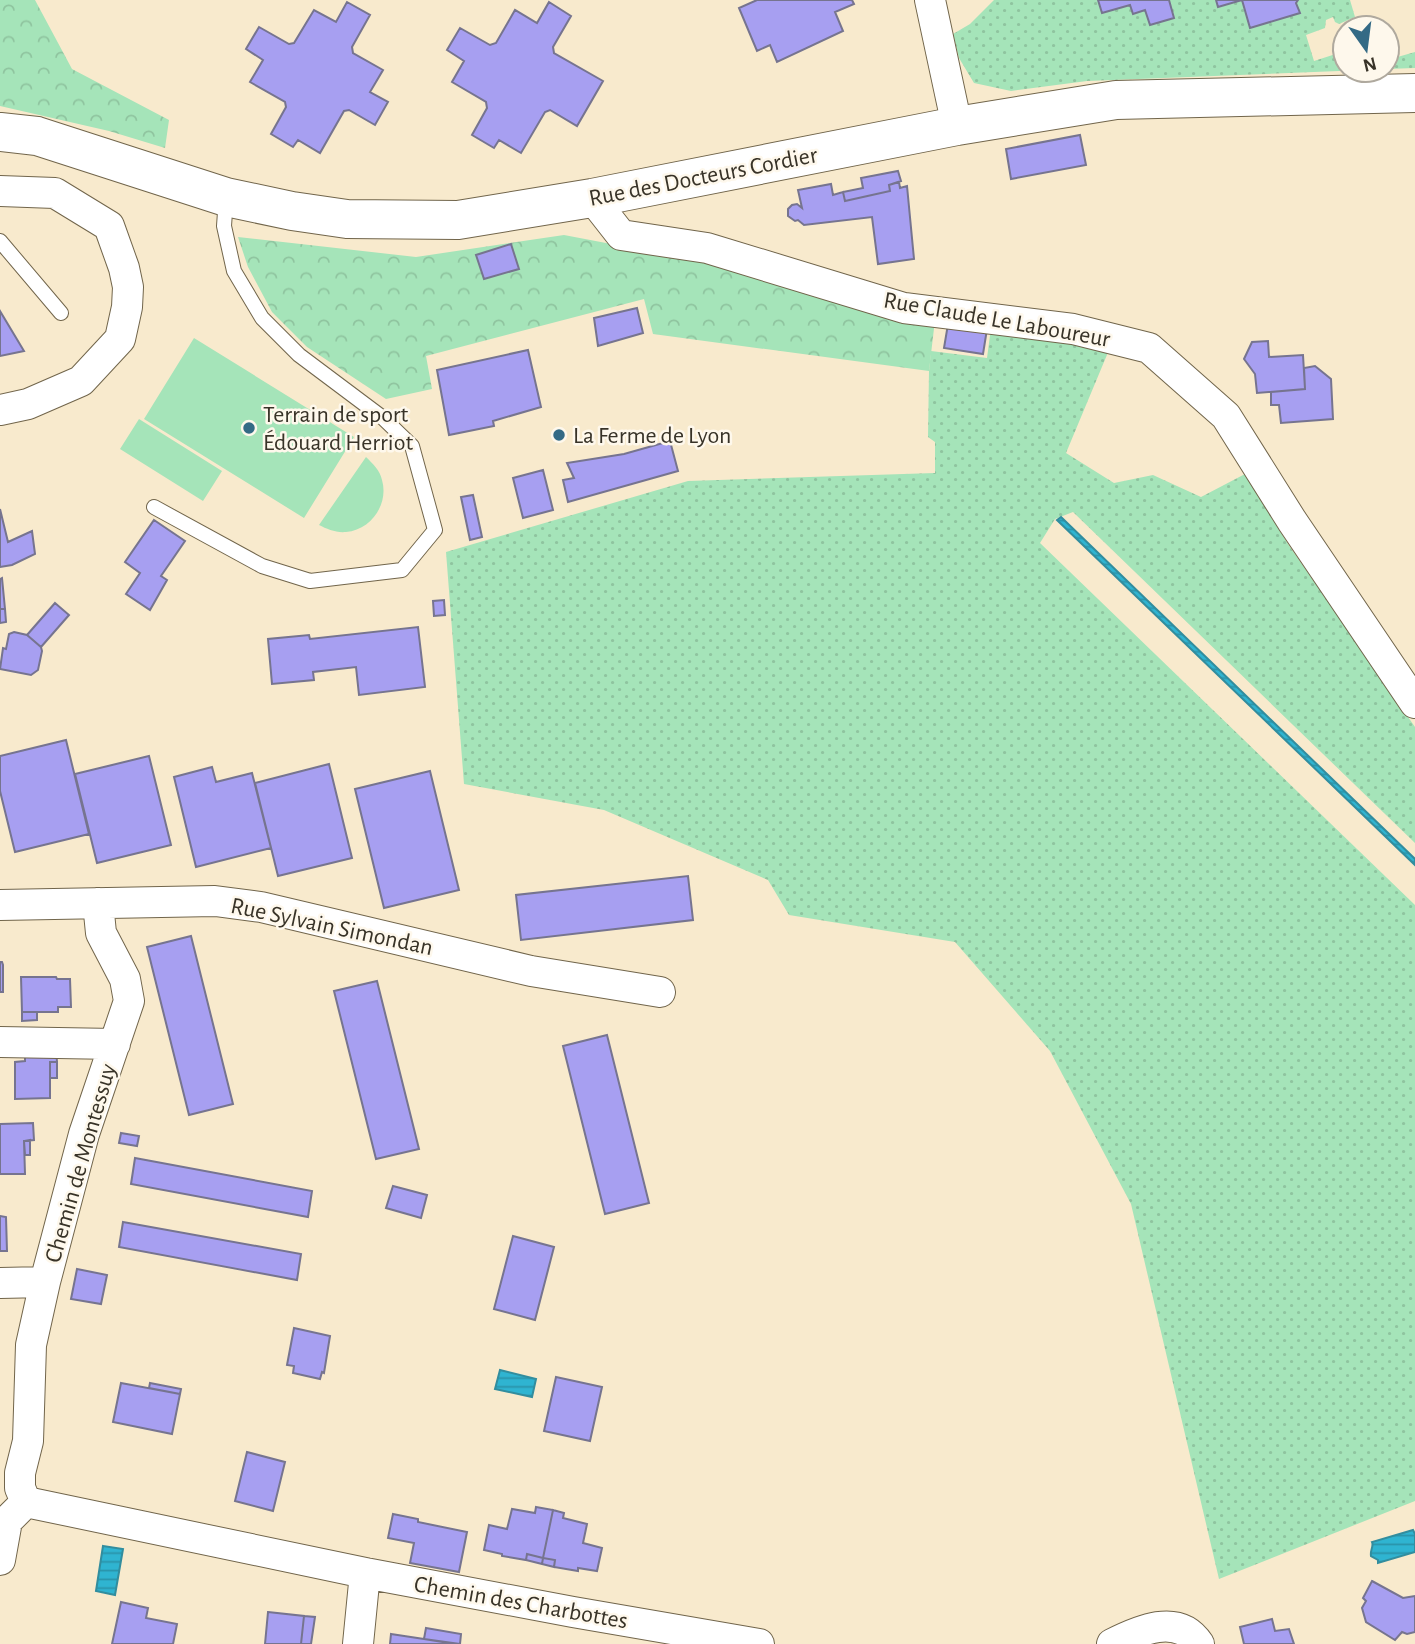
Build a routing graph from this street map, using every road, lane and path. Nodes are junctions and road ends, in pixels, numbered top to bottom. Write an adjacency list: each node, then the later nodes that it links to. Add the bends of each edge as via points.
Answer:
1 (930, 0): 3 (street)
2 (1415, 93): 3 (street, Rue des Docteurs Cordier, via 1116,100)
3 (957, 126): 7 (street, Rue des Docteurs Cordier)
4 (0, 132): 6 (street, Rue des Docteurs Cordier, via 37,136)
5 (0, 191): 10 (street, via 55,192 109,226 128,287 120,339 82,381 28,404)
6 (226, 197): 7 (street, Rue des Docteurs Cordier, via 347,219 458,220); 11 (lane, via 224,226 234,271 262,318 299,355 383,418 412,446 435,530 402,570 310,581 262,566)
7 (592, 198): 12 (street, Rue Claude Le Laboureur, via 621,235 706,248 904,308 1073,329 1149,348 1226,416)
8 (0, 241): 9 (lane)
9 (61, 313)
10 (0, 410)
11 (154, 507)
12 (1415, 703)
13 (98, 903): 14 (street, Rue Sylvain Simondan); 15 (street, Rue Sylvain Simondan, via 215,901 261,907 531,971); 17 (street, Chemin de Montessuy, via 101,933 125,979 129,1001)
14 (0, 905)
15 (660, 992)
16 (0, 1042): 17 (street, Chemin de Montessuy)
17 (115, 1044): 18 (street, Chemin de Montessuy, via 84,1134)
18 (45, 1282): 19 (street, Chemin de Montessuy); 20 (street, Chemin de Montessuy, via 31,1345 28,1441 20,1473)
19 (0, 1283)
20 (26, 1502): 21 (street, via 7,1521); 22 (street, Chemin des Charbottes)
21 (0, 1560)
22 (365, 1573): 23 (street); 24 (street, Chemin des Charbottes)
23 (358, 1644)
24 (759, 1644)
25 (1112, 1644): 26 (street, via 1140,1630 1176,1626)
26 (1199, 1644)

